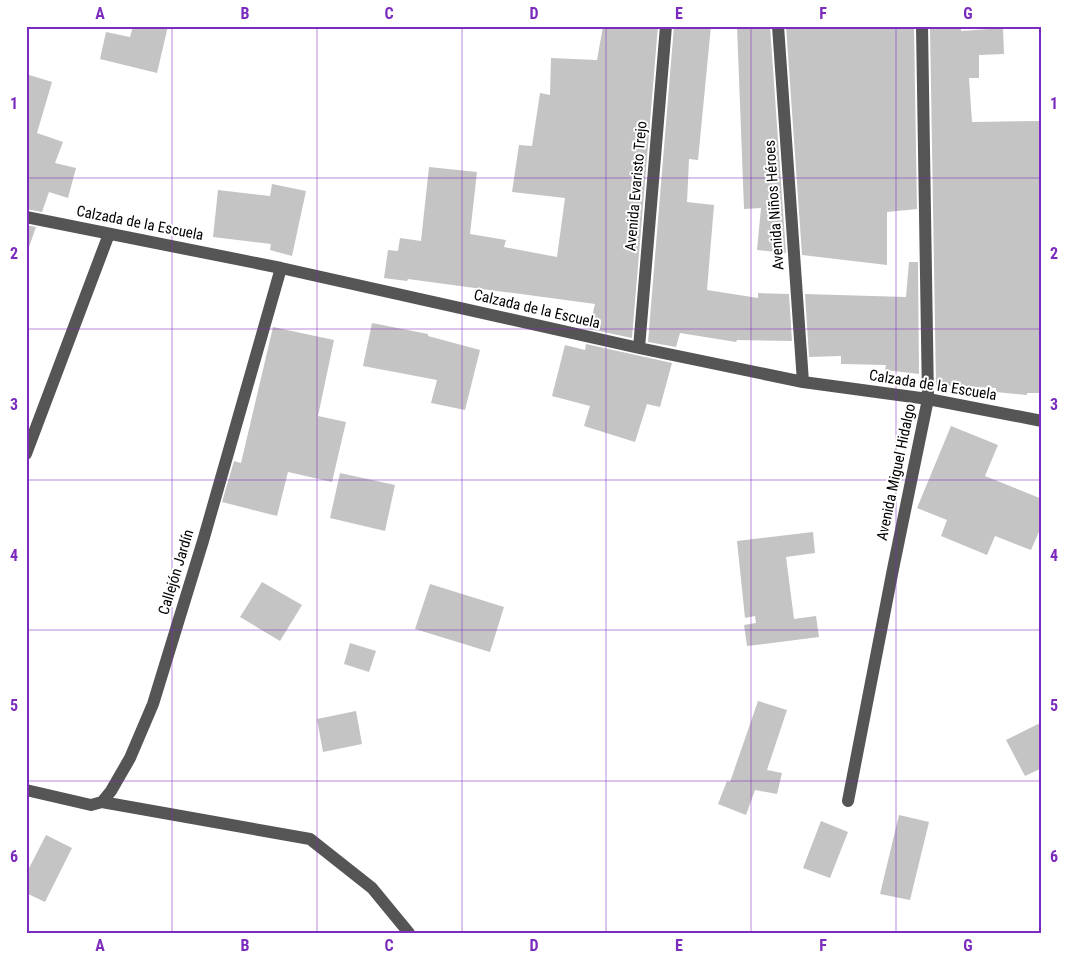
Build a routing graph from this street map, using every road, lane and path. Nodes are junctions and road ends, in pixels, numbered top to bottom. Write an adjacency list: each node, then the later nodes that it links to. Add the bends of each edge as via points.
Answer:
1 (666, 26): 7 (street, Avenida Evaristo Trejo)
2 (778, 26): 8 (street, Avenida Niños Héroes)
3 (922, 26): 9 (street, Avenida Miguel Hidalgo)
4 (26, 217): 5 (street, Calzada de la Escuela)
5 (109, 234): 6 (street, Calzada de la Escuela); 11 (street)
6 (281, 268): 7 (street, Calzada de la Escuela); 14 (street, Callejón Jardín, via 153,704 130,758)
7 (639, 348): 8 (street, Calzada de la Escuela)
8 (803, 382): 9 (street, Calzada de la Escuela)
9 (928, 399): 10 (street, Calzada de la Escuela); 13 (street, Avenida Miguel Hidalgo)
10 (1042, 421)
11 (26, 454)
12 (26, 790): 14 (street, via 91,806)
13 (848, 801)
14 (102, 802): 15 (street, via 310,839 372,888)
15 (409, 933)

